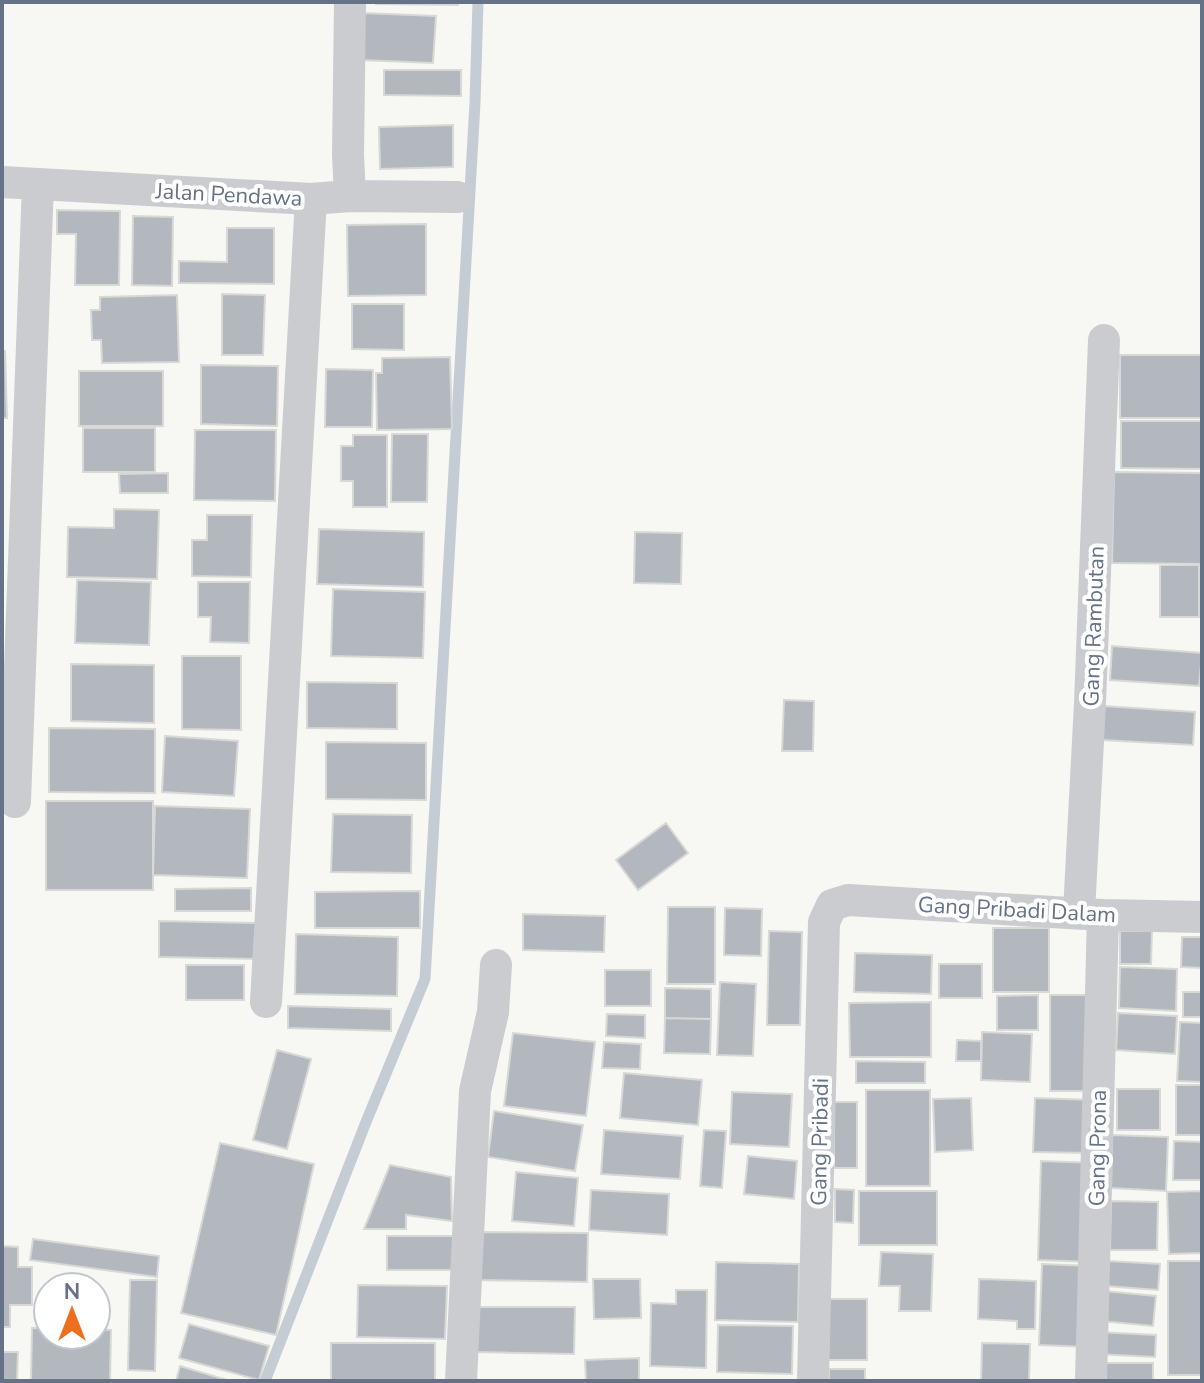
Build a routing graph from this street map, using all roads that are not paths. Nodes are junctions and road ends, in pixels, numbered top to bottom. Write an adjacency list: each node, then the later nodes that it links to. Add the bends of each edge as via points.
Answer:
1 (350, 2): 4 (street)
2 (2, 182): 3 (street, Jalan Pendawa)
3 (38, 184): 6 (street, Jalan Pendawa); 8 (street)
4 (350, 196): 5 (street, Jalan Pendawa); 6 (street, Jalan Pendawa)
5 (457, 197)
6 (311, 199): 13 (street)
7 (1104, 340): 10 (street, Gang Rambutan, via 1090,718)
8 (15, 802)
9 (832, 905): 10 (street, Gang Pribadi Dalam, via 848,900); 15 (street, Gang Pribadi, via 824,922)
10 (1091, 914): 11 (street, Gang Pribadi Dalam); 16 (street, Gang Prona)
11 (1202, 917)
12 (496, 965): 14 (street, via 493,1012 475,1091)
13 (266, 1002)
14 (461, 1381)
15 (813, 1381)
16 (1091, 1381)

